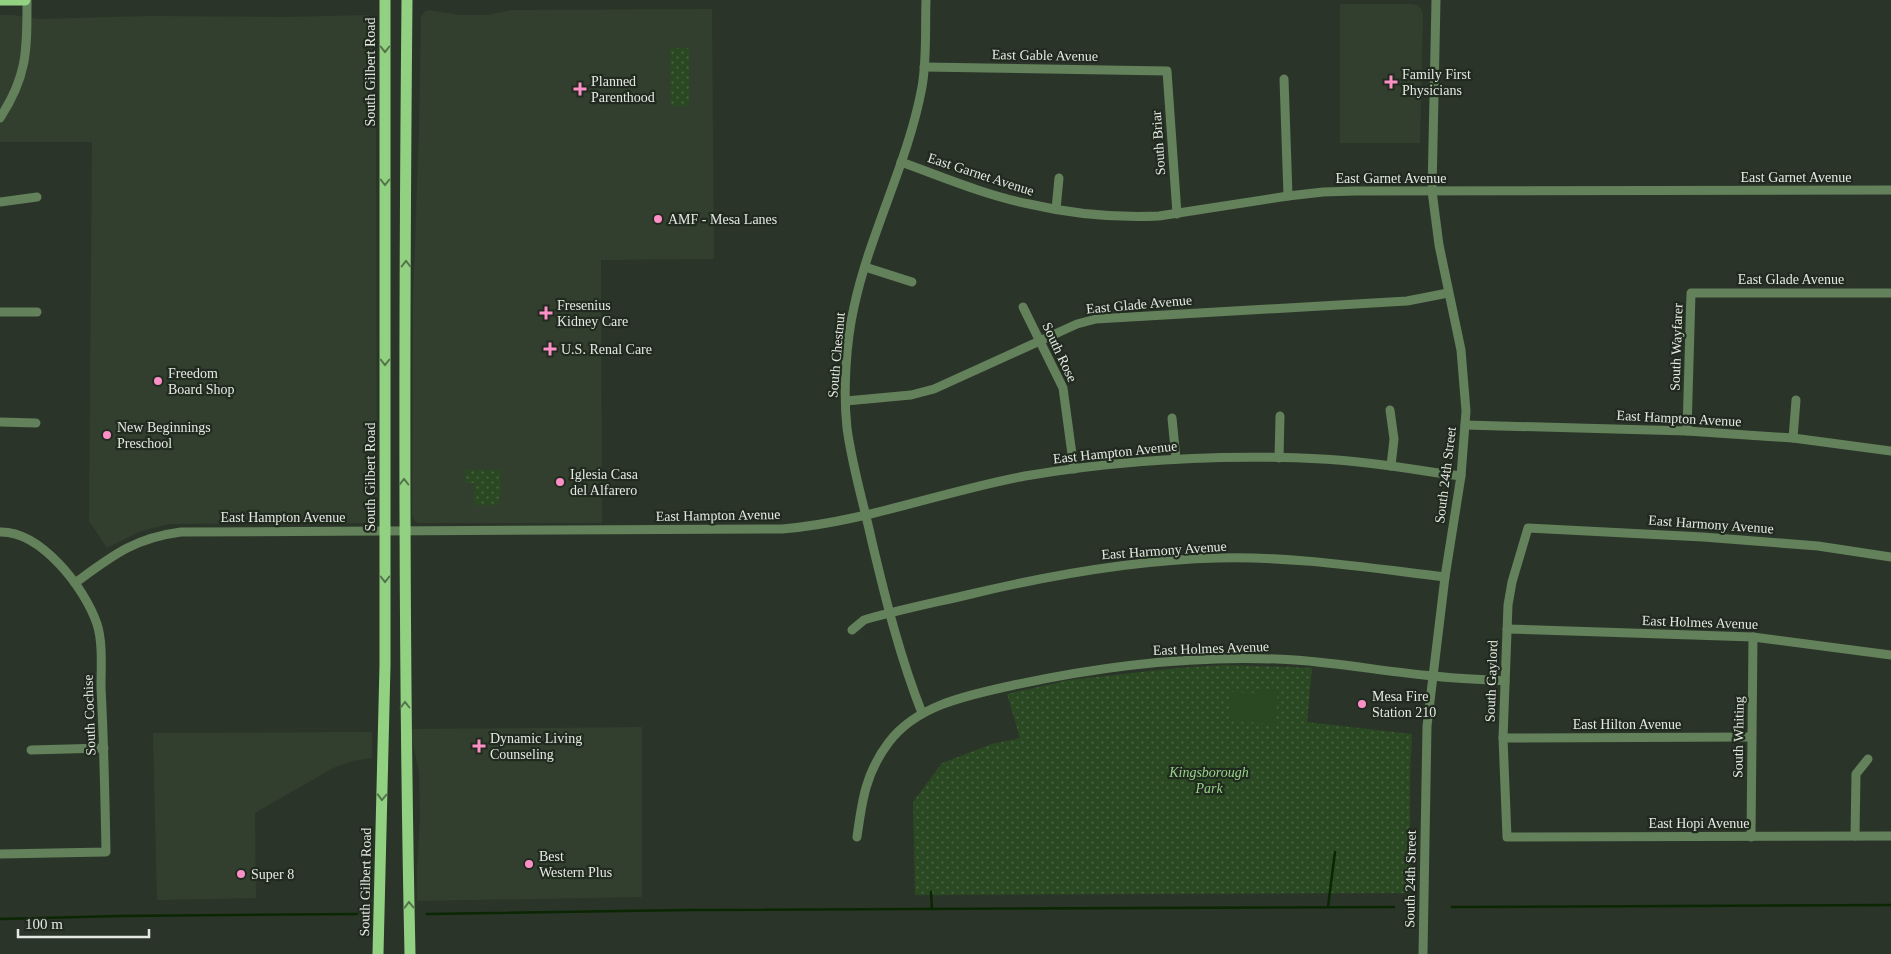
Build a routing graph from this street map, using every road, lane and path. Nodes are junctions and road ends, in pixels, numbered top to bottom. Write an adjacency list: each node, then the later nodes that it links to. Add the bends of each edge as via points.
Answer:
1 (0, 0): 2 (main road)
2 (26, 0): 10 (street, via 27,38 23,69)
3 (385, 0): 47 (main road, South Gilbert Road, one-way to 47)
4 (407, 0): 48 (main road, one-way to 4)
5 (926, 0): 7 (street, South Chestnut)
6 (1436, 0): 14 (street, South 24th Street)
7 (924, 68): 8 (street, East Gable Avenue); 11 (street, South Chestnut, via 919,101)
8 (1167, 70): 19 (street, South Briar)
9 (1284, 79): 15 (street)
10 (0, 118)
11 (901, 162): 18 (street, East Garnet Avenue, via 996,195); 20 (street, South Chestnut)
12 (1059, 178): 18 (street)
13 (1891, 190): 14 (street, East Garnet Avenue)
14 (1432, 191): 15 (street, East Garnet Avenue, via 1323,192); 22 (street, South 24th Street)
15 (1288, 196): 19 (street, East Garnet Avenue)
16 (37, 198): 17 (street)
17 (0, 202)
18 (1056, 209): 19 (street, East Garnet Avenue, via 1116,217)
19 (1177, 214)
20 (865, 267): 21 (street); 30 (street, South Chestnut, via 854,307)
21 (912, 282)
22 (1448, 293): 28 (street, East Glade Avenue, via 1407,301 1096,319); 36 (street, South 24th Street, via 1463,365)
23 (1891, 293): 24 (street, East Glade Avenue)
24 (1691, 294): 37 (street, South Wayfarer)
25 (1023, 307): 28 (street, South Rose)
26 (0, 312): 27 (street)
27 (37, 312)
28 (1040, 340): 30 (street, East Glade Avenue, via 934,389 911,395); 43 (street, South Rose, via 1063,388)
29 (1796, 400): 38 (street)
30 (846, 401): 45 (street, South Chestnut, via 849,436)
31 (1390, 410): 42 (street, via 1394,439)
32 (1280, 416): 40 (street)
33 (1172, 418): 41 (street)
34 (0, 422): 35 (street)
35 (36, 423)
36 (1465, 425): 37 (street, East Hampton Avenue); 44 (street, South 24th Street)
37 (1687, 431): 38 (street, East Hampton Avenue)
38 (1793, 438): 39 (street, East Hampton Avenue)
39 (1891, 451)
40 (1279, 458): 41 (street, East Hampton Avenue); 42 (street, East Hampton Avenue)
41 (1176, 459): 43 (street, East Hampton Avenue)
42 (1391, 466): 44 (street, East Hampton Avenue)
43 (1074, 469): 45 (street, East Hampton Avenue, via 980,485)
44 (1461, 476): 51 (street, South 24th Street)
45 (866, 514): 48 (street, East Hampton Avenue, via 811,526 770,530); 53 (street, South Chestnut)
46 (1528, 528): 50 (street, East Harmony Avenue, via 1818,546); 54 (street, South Gaylord, via 1512,582)
47 (385, 531): 48 (street, East Hampton Avenue); 52 (street, East Hampton Avenue, via 196,531 163,534 127,548); 72 (main road, South Gilbert Road, one-way to 72)
48 (404, 531): 73 (main road, one-way to 48)
49 (0, 532): 52 (street, via 30,539)
50 (1891, 557)
51 (1445, 577): 53 (street, East Harmony Avenue, via 1306,560 1182,560 1082,570); 58 (street, South 24th Street)
52 (75, 583): 63 (street, South Cochise, via 98,626)
53 (889, 613): 55 (street, East Harmony Avenue, via 864,620); 60 (street, South Chestnut)
54 (1507, 629): 56 (street, East Holmes Avenue); 59 (street, South Gaylord)
55 (852, 630)
56 (1753, 637): 57 (street, East Holmes Avenue); 61 (street, South Whiting)
57 (1891, 655)
58 (1432, 676): 59 (street, East Holmes Avenue); 60 (street, East Holmes Avenue, via 1294,660 1216,658 1167,661 1041,679 961,698); 74 (street, South 24th Street, via 1425,760)
59 (1505, 681): 62 (street, South Gaylord)
60 (922, 713): 66 (street, East Holmes Avenue, via 890,740 869,776 863,793)
61 (1751, 737): 62 (street, East Hilton Avenue); 70 (street, South Whiting)
62 (1503, 738): 69 (street, South Gaylord)
63 (104, 748): 64 (street); 71 (street, South Cochise, via 106,852)
64 (31, 750)
65 (1868, 759): 67 (street, via 1856,774)
66 (857, 836)
67 (1856, 836): 68 (street, East Hopi Avenue); 70 (street, East Hopi Avenue)
68 (1891, 836)
69 (1507, 837): 70 (street, East Hopi Avenue)
70 (1751, 837)
71 (0, 854)
72 (378, 954)
73 (410, 954)
74 (1423, 954)

